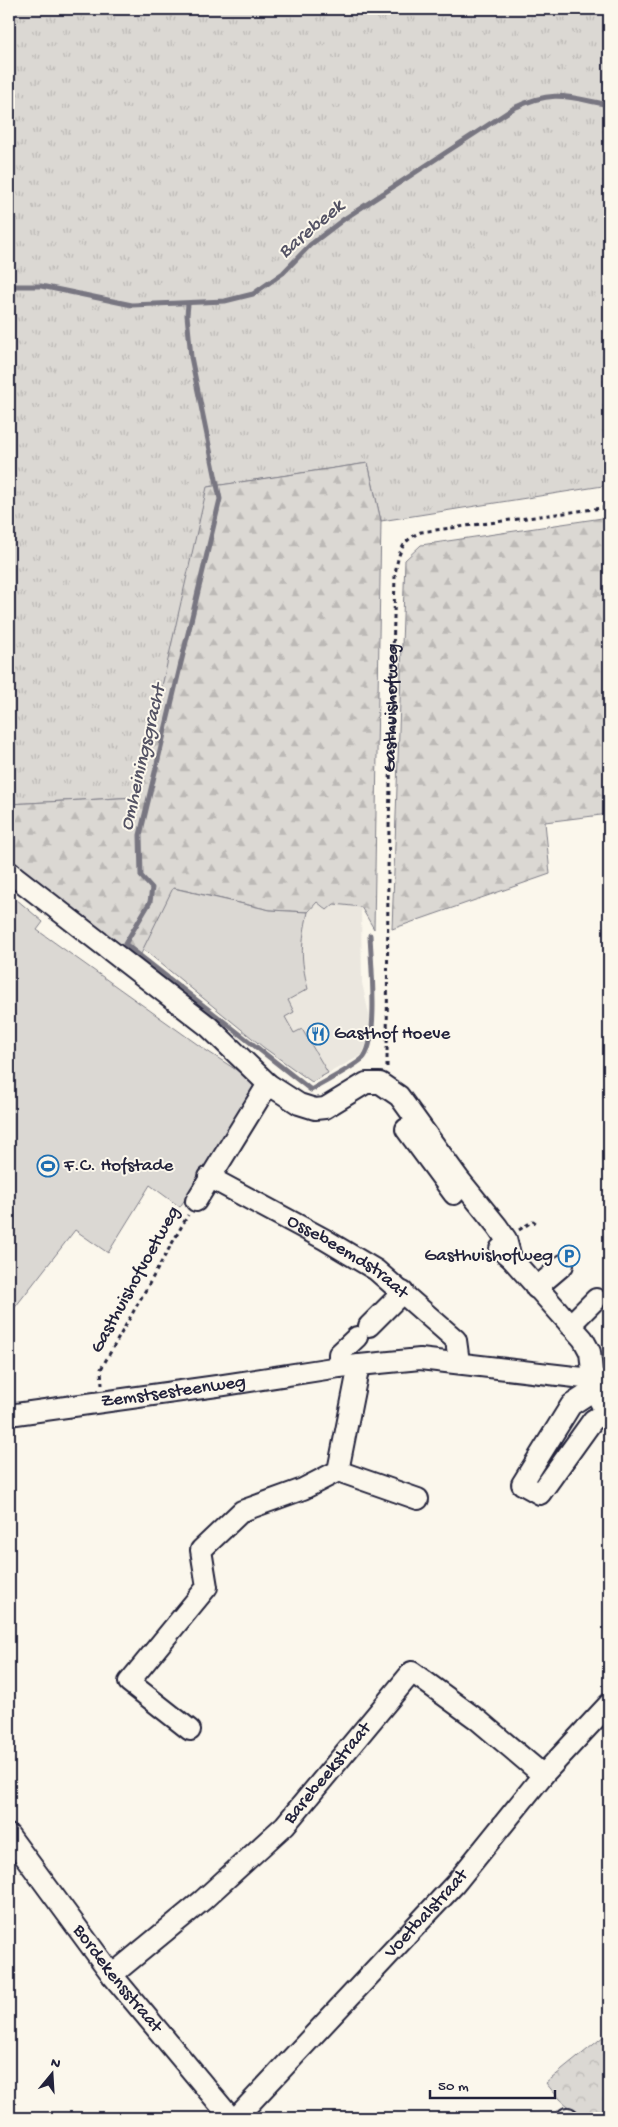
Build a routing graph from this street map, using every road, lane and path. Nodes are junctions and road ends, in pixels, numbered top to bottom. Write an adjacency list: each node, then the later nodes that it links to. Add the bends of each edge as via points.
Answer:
1 (609, 507): 3 (path, Gasthuishofweg, via 421,532 411,536 401,549 395,575 387,1070)
2 (9, 872): 4 (street, via 209,1027)
3 (380, 1083): 4 (street, via 366,1084 325,1108 315,1110); 8 (street, via 386,1100 404,1114 476,1210 496,1246 511,1258)
4 (268, 1084): 5 (street)
5 (209, 1177): 6 (street); 9 (street, Ossebeemdstraat, via 324,1239 376,1270)
6 (196, 1201): 15 (path, Gasthuishofvoetweg, via 101,1370)
7 (563, 1265): 8 (street)
8 (536, 1288): 11 (street)
9 (403, 1292): 12 (street, Ossebeemdstraat, via 456,1340); 13 (street, via 339,1354)
10 (596, 1299): 11 (street)
11 (570, 1325): 14 (street, via 590,1352)
12 (459, 1362): 13 (street, Zemstsesteenweg, via 420,1359); 14 (street, Zemstsesteenweg)
13 (349, 1366): 15 (street, Zemstsesteenweg); 18 (street)
14 (598, 1384): 17 (street); 17 (street, via 571,1405 522,1484 540,1494 593,1420)
15 (102, 1403): 16 (street, Zemstsesteenweg)
16 (9, 1415)
17 (608, 1415)
18 (338, 1471): 19 (street); 21 (street, via 303,1489 242,1511 201,1550 207,1587 128,1682)
19 (418, 1499)
20 (609, 1704): 22 (street, Voetbalstraat)
21 (190, 1730)
22 (542, 1775): 24 (street, Barebeekstraat, via 478,1720 412,1672 285,1825 203,1900); 26 (street, Voetbalstraat, via 455,1884)
23 (9, 1835): 24 (street, Bordekensstraat)
24 (112, 1975): 25 (street, Bordekensstraat)
25 (231, 2118)
26 (236, 2118)

